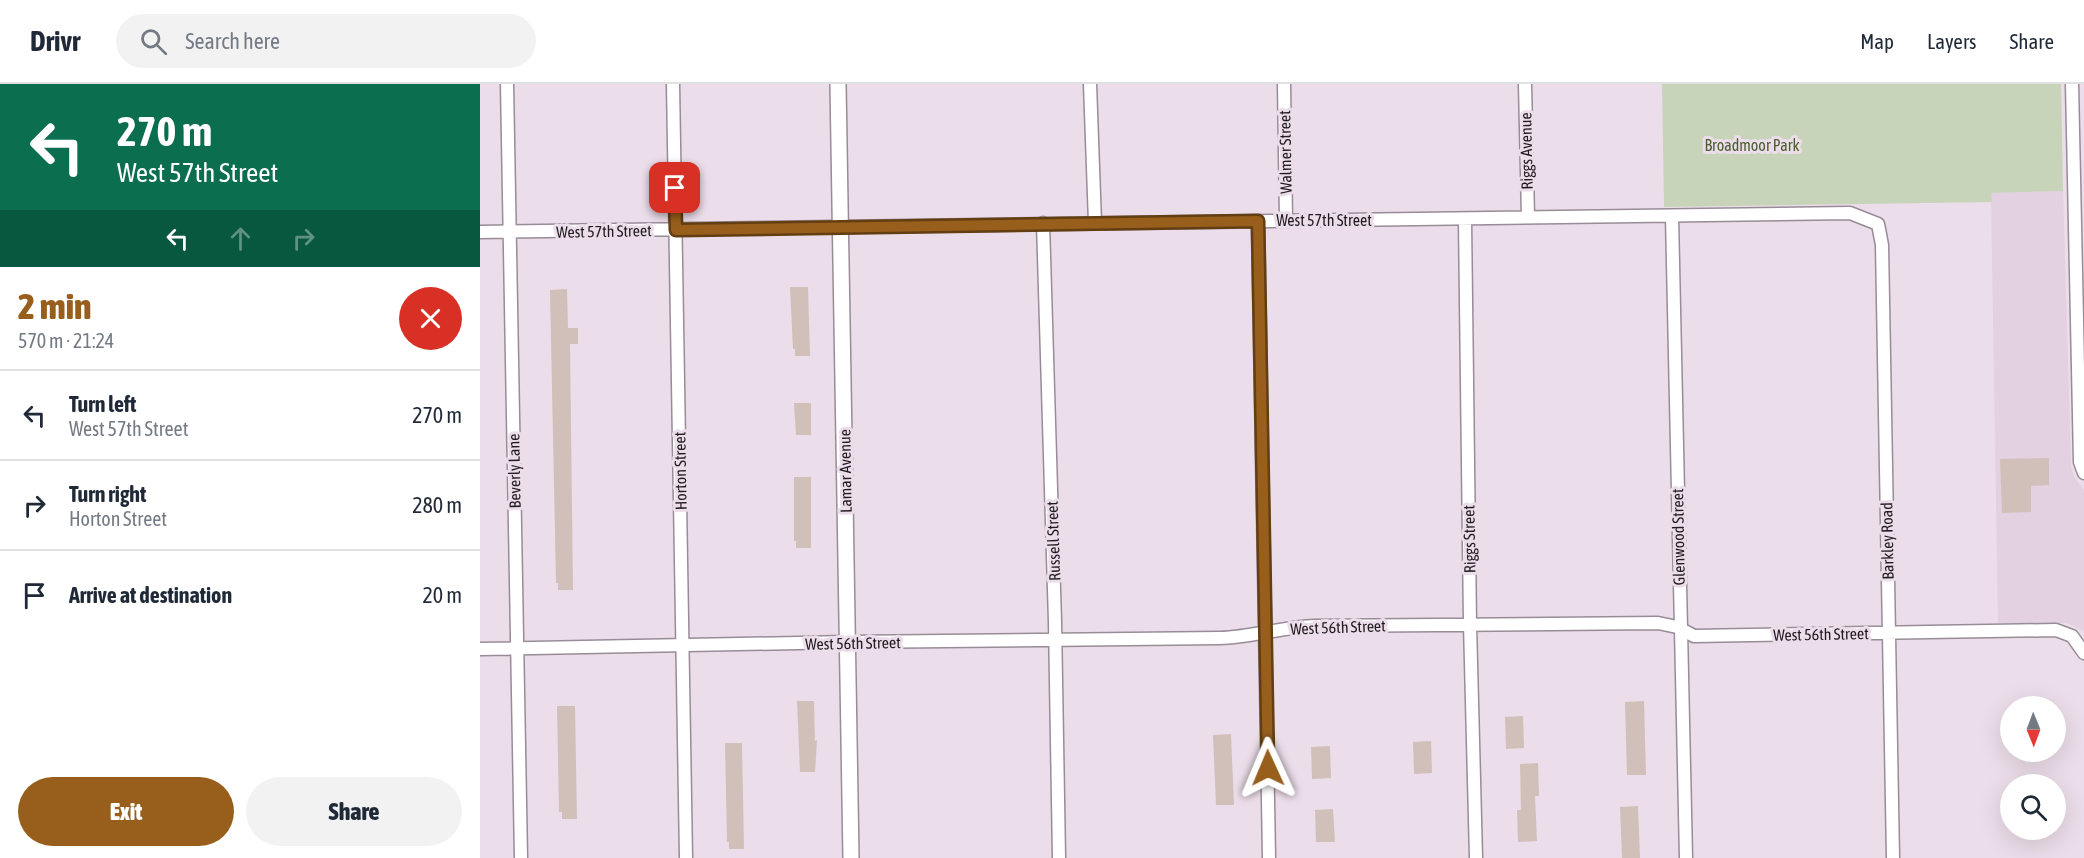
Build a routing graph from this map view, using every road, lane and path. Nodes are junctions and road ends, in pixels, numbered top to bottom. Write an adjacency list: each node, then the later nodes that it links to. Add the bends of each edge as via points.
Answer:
1 (507, 84): 19 (street, Beverly Lane)
2 (673, 84): 17 (street, Horton Street)
3 (838, 84): 16 (street, Lamar Avenue)
4 (1090, 84): 13 (street)
5 (1284, 84): 11 (street, Walmer Street)
6 (1525, 84): 8 (street, Riggs Avenue)
7 (2072, 84): 20 (street, via 2080,462)
8 (1528, 217): 9 (street, West 57th Street); 10 (street, West 57th Street)
9 (1672, 217): 15 (street, West 57th Street, via 1850,213); 22 (street, Glenwood Street)
10 (1465, 219): 11 (street, West 57th Street); 21 (street, Riggs Street)
11 (1286, 220): 12 (street, West 57th Street)
12 (1258, 221): 13 (street, West 57th Street); 23 (street)
13 (1095, 223): 14 (street, West 57th Street)
14 (1043, 224): 16 (street, West 57th Street); 25 (street, Russell Street)
15 (1878, 224): 24 (street, Barkley Road, via 1882,245)
16 (841, 227): 17 (street, West 57th Street); 26 (street, Lamar Avenue)
17 (676, 230): 19 (street, West 57th Street); 27 (street, Horton Street)
18 (480, 232): 19 (street, West 57th Street)
19 (510, 232): 29 (street, Beverly Lane)
20 (2084, 473)
21 (1470, 624): 22 (street, West 56th Street, via 1658,623); 23 (street, West 56th Street, via 1315,626); 36 (street, Riggs Street)
22 (1680, 629): 24 (street, West 56th Street, via 1694,636); 37 (street, Glenwood Street)
23 (1266, 632): 25 (street, West 56th Street, via 1242,638); 35 (street)
24 (1889, 633): 30 (street, West 56th Street, via 2056,630 2069,634); 38 (street, Barkley Road)
25 (1055, 641): 26 (street, West 56th Street); 34 (street, Russell Street)
26 (848, 642): 27 (street, West 56th Street); 33 (street, Lamar Avenue)
27 (683, 647): 29 (street, West 56th Street); 32 (street, Horton Street)
28 (480, 649): 29 (street, West 56th Street)
29 (517, 649): 31 (street, Beverly Lane)
30 (2082, 649)
31 (520, 858)
32 (686, 858)
33 (851, 858)
34 (1059, 858)
35 (1269, 858)
36 (1476, 858)
37 (1686, 858)
38 (1893, 858)

